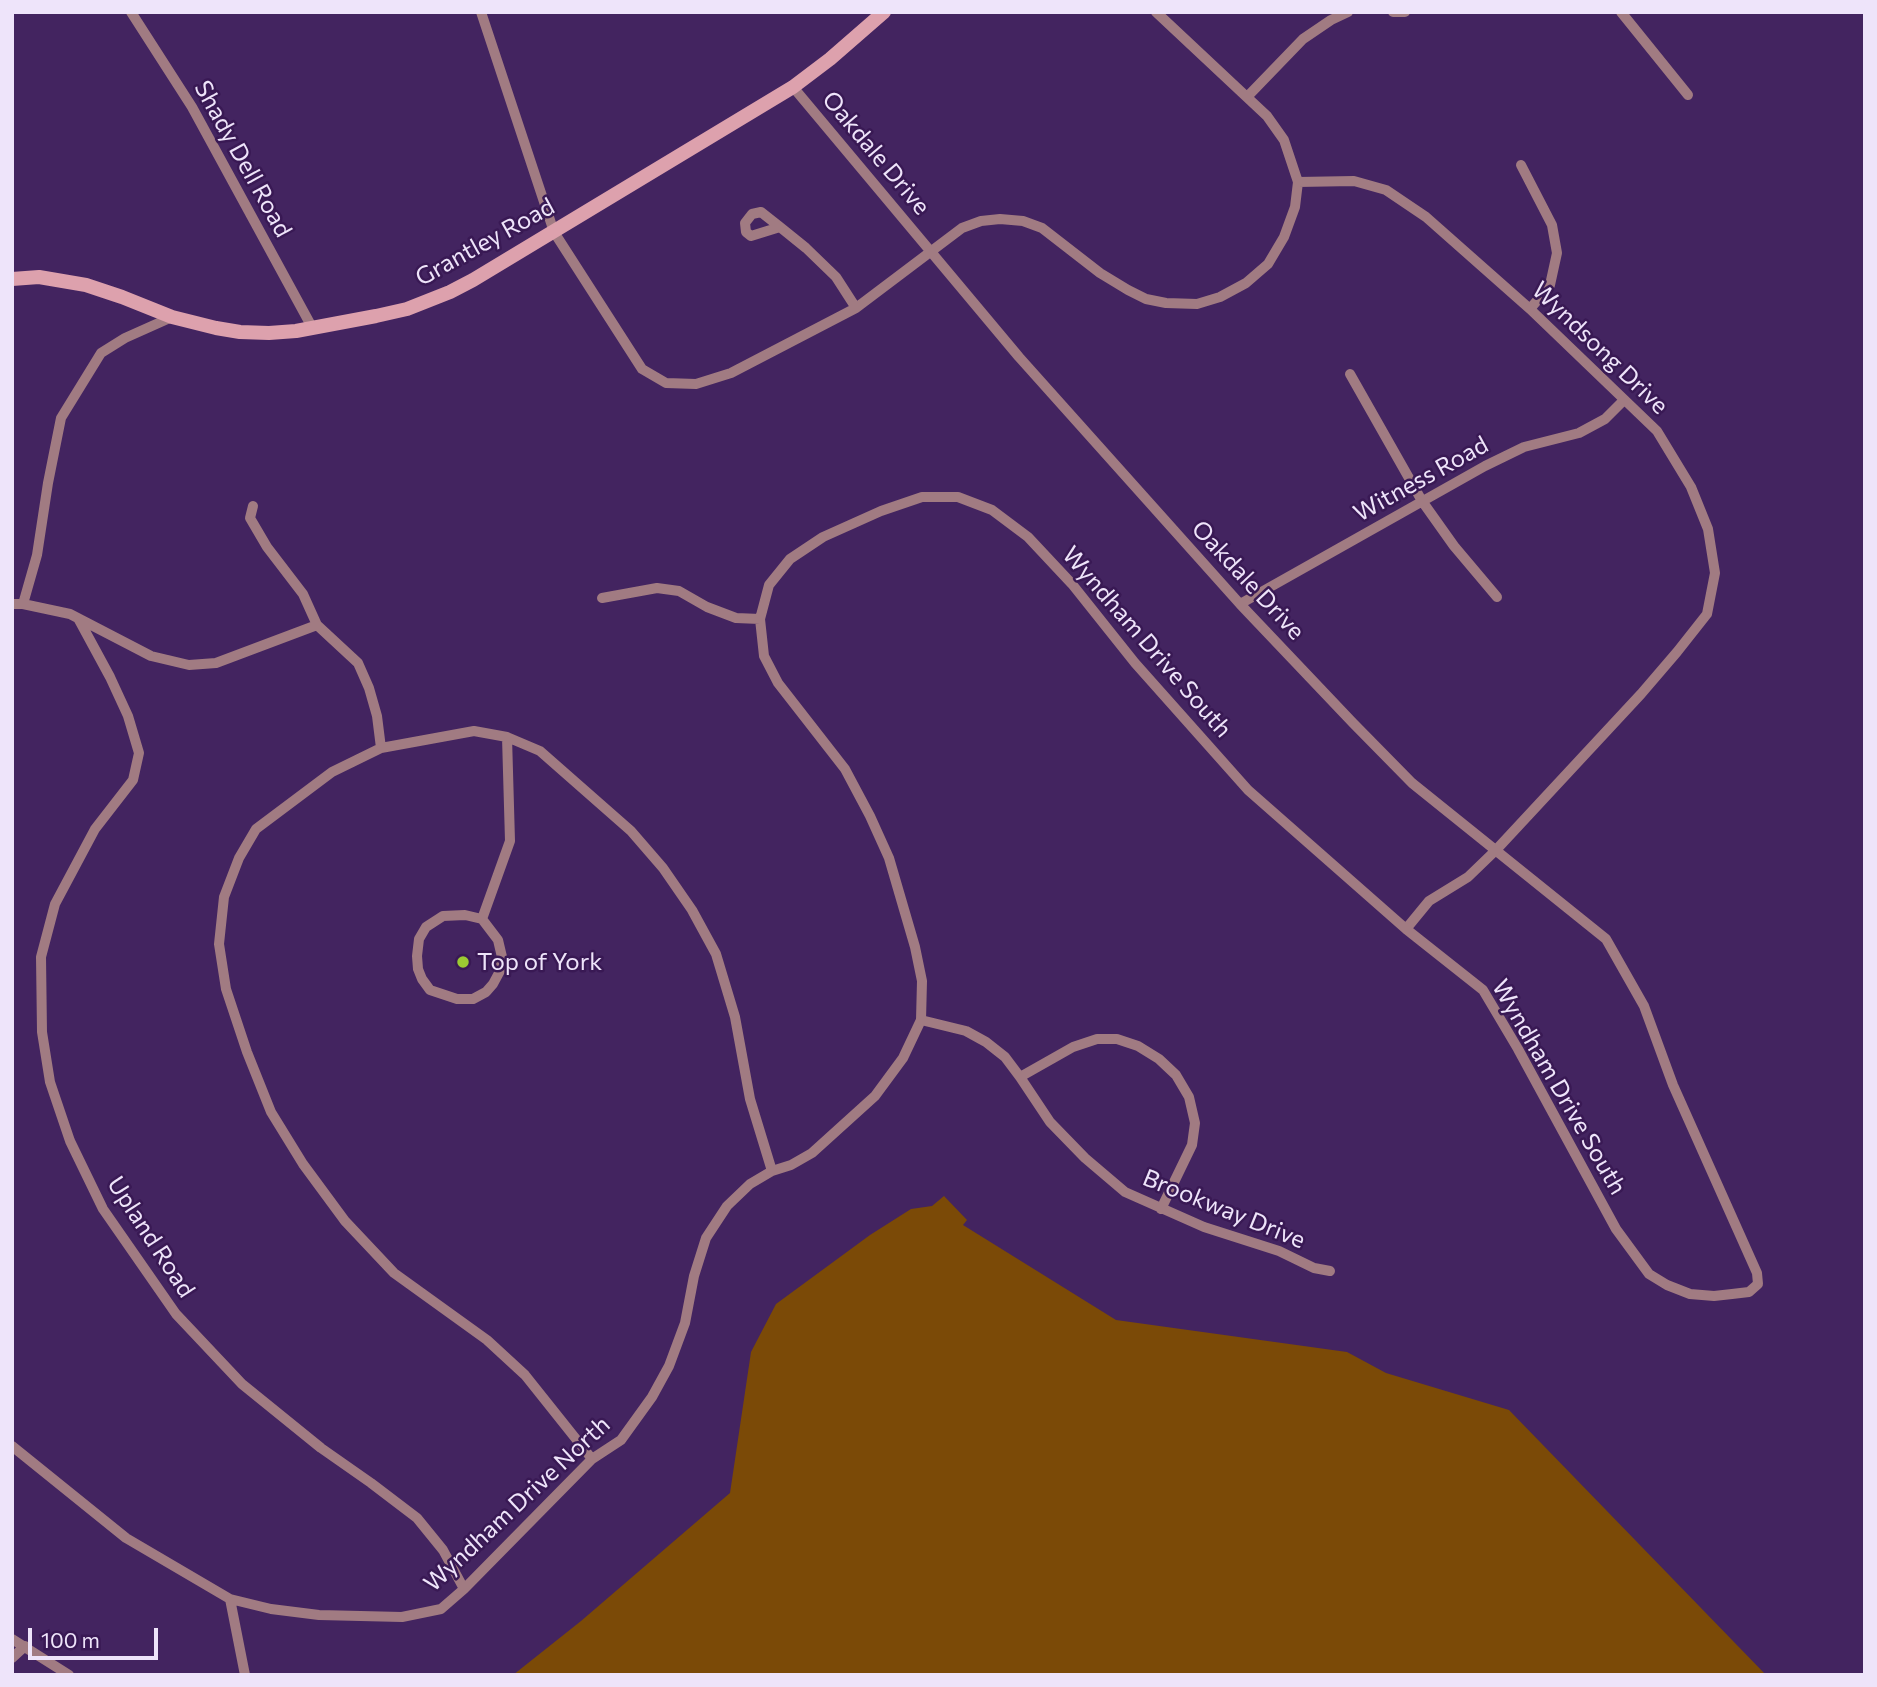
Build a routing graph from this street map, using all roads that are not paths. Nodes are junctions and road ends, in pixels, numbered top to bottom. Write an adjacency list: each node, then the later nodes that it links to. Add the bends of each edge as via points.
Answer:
1 (131, 12): 21 (street, Shady Dell Road, via 192,107)
2 (481, 12): 15 (street)
3 (884, 12): 9 (street, Grantley Road)
4 (1156, 12): 11 (street)
5 (1348, 12): 11 (street, via 1303,39)
6 (1393, 12): 7 (street)
7 (1405, 12)
8 (1621, 12): 10 (street)
9 (793, 87): 15 (street, Grantley Road); 16 (street, Oakdale Drive)
10 (1688, 94)
11 (1247, 97): 13 (street, via 1284,140)
12 (1521, 165): 19 (street, via 1552,225 1557,253 1550,285)
13 (1298, 182): 16 (street, via 1288,227 1268,264 1247,284 1197,304 1166,303 1137,295 1042,228 1023,221 981,221 962,228); 19 (street, Wyndsong Drive, via 1354,181 1386,190 1426,217)
14 (780, 227): 18 (street, via 836,277)
15 (554, 232): 18 (street, via 642,369 666,383 696,384 731,373); 21 (street, Grantley Road, via 430,300)
16 (930, 252): 18 (street); 29 (street, Oakdale Drive)
17 (12, 279): 20 (street, Grantley Road, via 39,277 86,285)
18 (856, 308)
19 (1530, 309): 23 (street, Wyndsong Drive)
20 (172, 317): 21 (street, Grantley Road, via 240,332); 28 (street, via 101,353 61,418 37,555)
21 (313, 328)
22 (1350, 374): 24 (street)
23 (1624, 400): 24 (street, Witness Road, via 1605,419 1579,433 1524,447); 35 (street, Wyndsong Drive, via 1657,431 1691,487 1707,529 1714,573 1707,614 1641,694)
24 (1422, 501): 26 (street); 29 (street, Witness Road)
25 (253, 506): 32 (street, via 250,518 303,594)
26 (1497, 597)
27 (602, 598): 31 (street, via 657,588 679,591 736,618)
28 (17, 604): 30 (street)
29 (1240, 604): 35 (street, Oakdale Drive, via 1412,783)
30 (78, 618): 32 (street, via 151,656 189,665 216,663); 46 (street, Upland Road, via 115,687 139,752 133,780 95,829 55,904 41,957 42,1031 50,1082 70,1141 103,1209 176,1314 242,1384 417,1518 443,1549)
31 (760, 619): 37 (street, Wyndham Drive South, via 769,585 790,559 823,537 922,497 958,497 992,510 1028,537 1072,584 1248,790); 38 (street, Wyndham Drive South, via 764,656 778,683 845,769 889,858 922,981)
32 (317, 625): 34 (street, via 358,663 377,716)
33 (506, 737): 34 (street, via 474,731); 36 (street, via 510,841); 41 (street, via 540,751 631,831 692,910 716,954)
34 (381, 747): 45 (street, via 332,772 256,828 224,897 219,944 226,989 271,1112 345,1221 394,1273 487,1340 525,1375)
35 (1496, 850): 37 (street, Wyndsong Drive, via 1468,877 1430,901); 40 (street, Oakdale Drive, via 1606,939 1644,1006)
36 (482, 919): 36 (street, via 443,916 426,927 417,956 418,969 430,990 473,999 493,984 502,957 498,940)
37 (1406, 929): 40 (street, Wyndham Drive South, via 1483,990 1616,1229 1649,1274 1690,1294 1749,1292 1758,1284 1757,1273)
38 (921, 1020): 39 (street, Brookway Drive, via 966,1031 986,1042); 41 (street, Wyndham Drive South, via 904,1058 875,1096 812,1153)
39 (1020, 1077): 42 (street, Brookway Drive, via 1050,1122 1085,1158 1125,1192); 42 (street, via 1097,1039 1117,1039 1159,1059 1189,1097 1195,1123 1192,1145)
40 (1673, 1085)
41 (772, 1171): 45 (street, Wyndham Drive North, via 727,1206 706,1238 685,1323 668,1366 621,1440)
42 (1161, 1209): 43 (street, Brookway Drive)
43 (1330, 1271)
44 (12, 1446): 47 (street, Wyndham Drive North, via 126,1538)
45 (592, 1459): 46 (street, Wyndham Drive North)
46 (464, 1588): 47 (street, Wyndham Drive North, via 441,1608 402,1616 319,1615)
47 (230, 1599): 52 (street)
48 (12, 1639): 49 (street)
49 (25, 1646): 50 (street); 51 (street)
50 (12, 1657)
51 (69, 1675)
52 (246, 1675)

